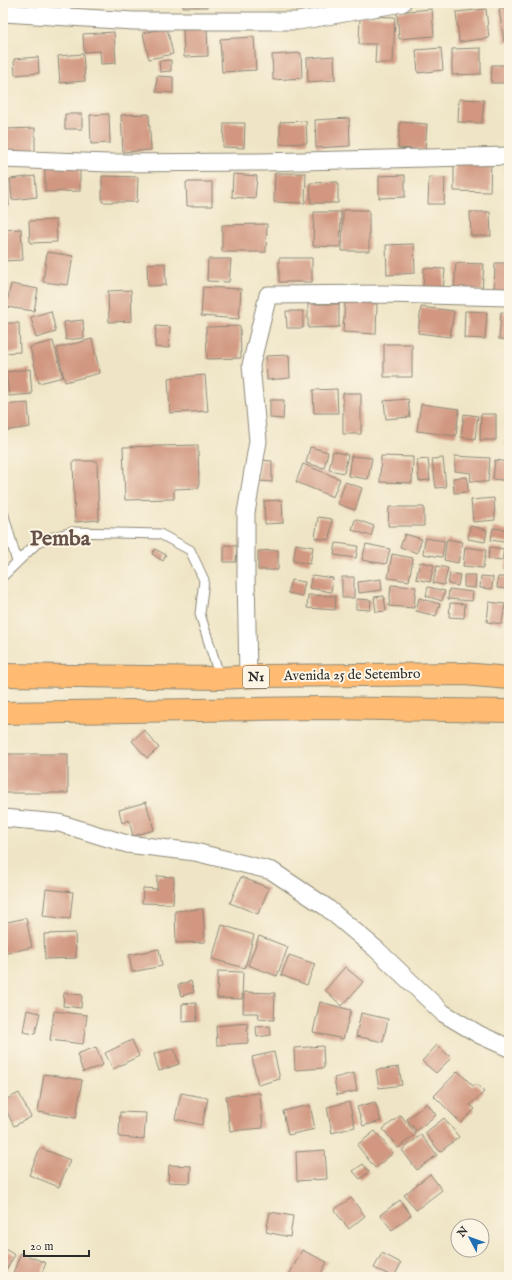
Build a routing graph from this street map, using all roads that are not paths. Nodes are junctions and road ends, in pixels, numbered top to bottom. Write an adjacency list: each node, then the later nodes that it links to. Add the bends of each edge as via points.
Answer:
1 (402, 3): 2 (street, via 298,21 134,21)
2 (3, 13)
3 (509, 156): 4 (street, via 108,163)
4 (3, 159)
5 (509, 297): 10 (street, via 268,295 251,365 258,441 246,513)
6 (3, 512): 7 (lane)
7 (17, 562): 8 (lane); 11 (lane, via 39,541 72,532 160,534 190,550 204,580 200,614)
8 (3, 576)
9 (3, 675): 11 (highway, Avenida 25 de Setembro / N1)
10 (248, 677): 11 (highway, Avenida 25 de Setembro / N1); 12 (highway, Avenida 25 de Setembro / N1, via 464,674)
11 (220, 678)
12 (509, 678)
13 (509, 711): 14 (highway, N1, via 320,708)
14 (3, 713)
15 (3, 818): 16 (street, via 59,823 127,844 195,852 272,871 332,912 376,949 443,1013 480,1035)
16 (509, 1048)

